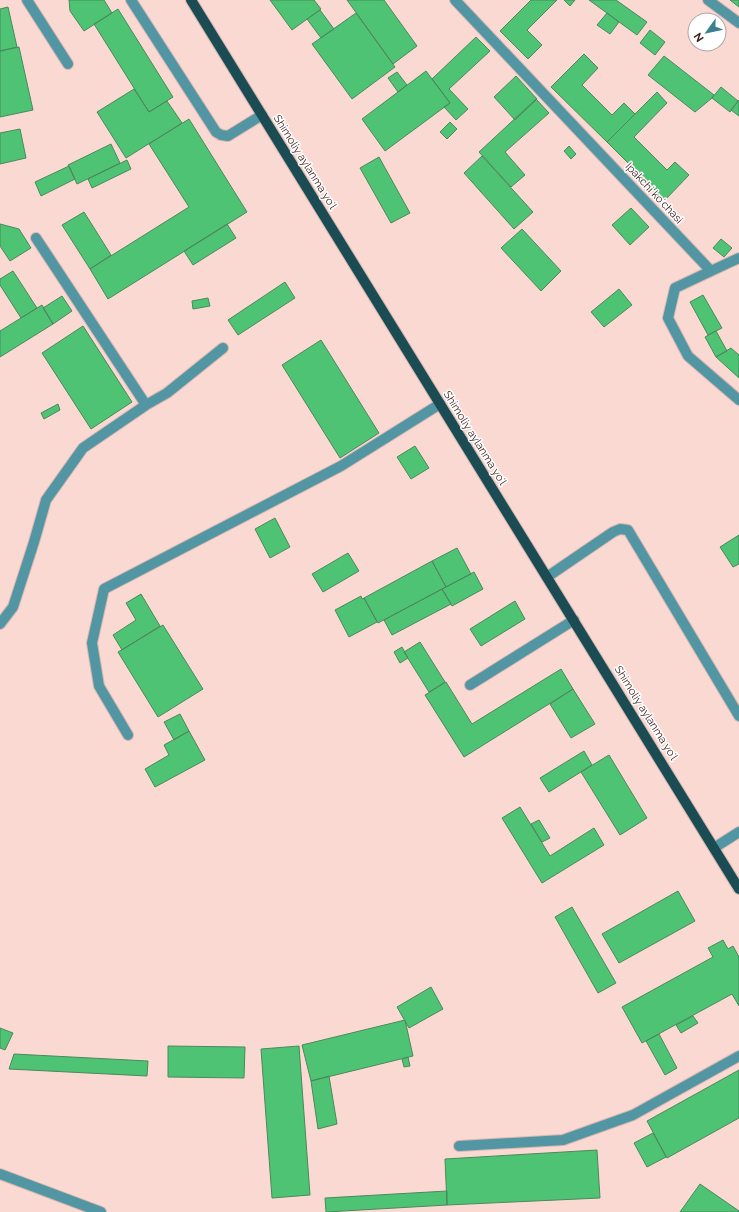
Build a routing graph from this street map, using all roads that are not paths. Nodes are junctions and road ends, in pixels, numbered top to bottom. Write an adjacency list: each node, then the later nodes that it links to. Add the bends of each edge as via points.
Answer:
1 (27, 0): 7 (street)
2 (131, 0): 8 (street, via 216,132 221,136 228,136)
3 (191, 0): 8 (main road, Shimoliy aylanma yoʻl)
4 (454, 0): 11 (street, Ipakchi koʻchasi)
5 (708, 0): 6 (street)
6 (739, 23)
7 (68, 64)
8 (262, 115): 14 (main road, Shimoliy aylanma yoʻl)
9 (36, 238): 15 (street)
10 (739, 258): 11 (street)
11 (711, 272): 13 (street, via 675,288 668,318 688,356)
12 (223, 348): 15 (street, via 167,393)
13 (739, 400)
14 (440, 404): 16 (main road, Shimoliy aylanma yoʻl); 21 (street, via 341,466 104,589 92,643 99,686)
15 (146, 405): 18 (street, via 82,448 46,500 13,607)
16 (547, 577): 17 (main road, Shimoliy aylanma yoʻl); 20 (street, via 613,532 620,529 628,530)
17 (574, 620): 19 (street); 23 (main road, Shimoliy aylanma yoʻl)
18 (0, 624)
19 (470, 685)
20 (739, 716)
21 (128, 736)
22 (739, 832): 23 (street)
23 (714, 848): 24 (main road, Shimoliy aylanma yoʻl)
24 (739, 888)
25 (739, 1056): 26 (street, via 633,1115 563,1140)
26 (459, 1146)
27 (0, 1174): 28 (street)
28 (101, 1212)

